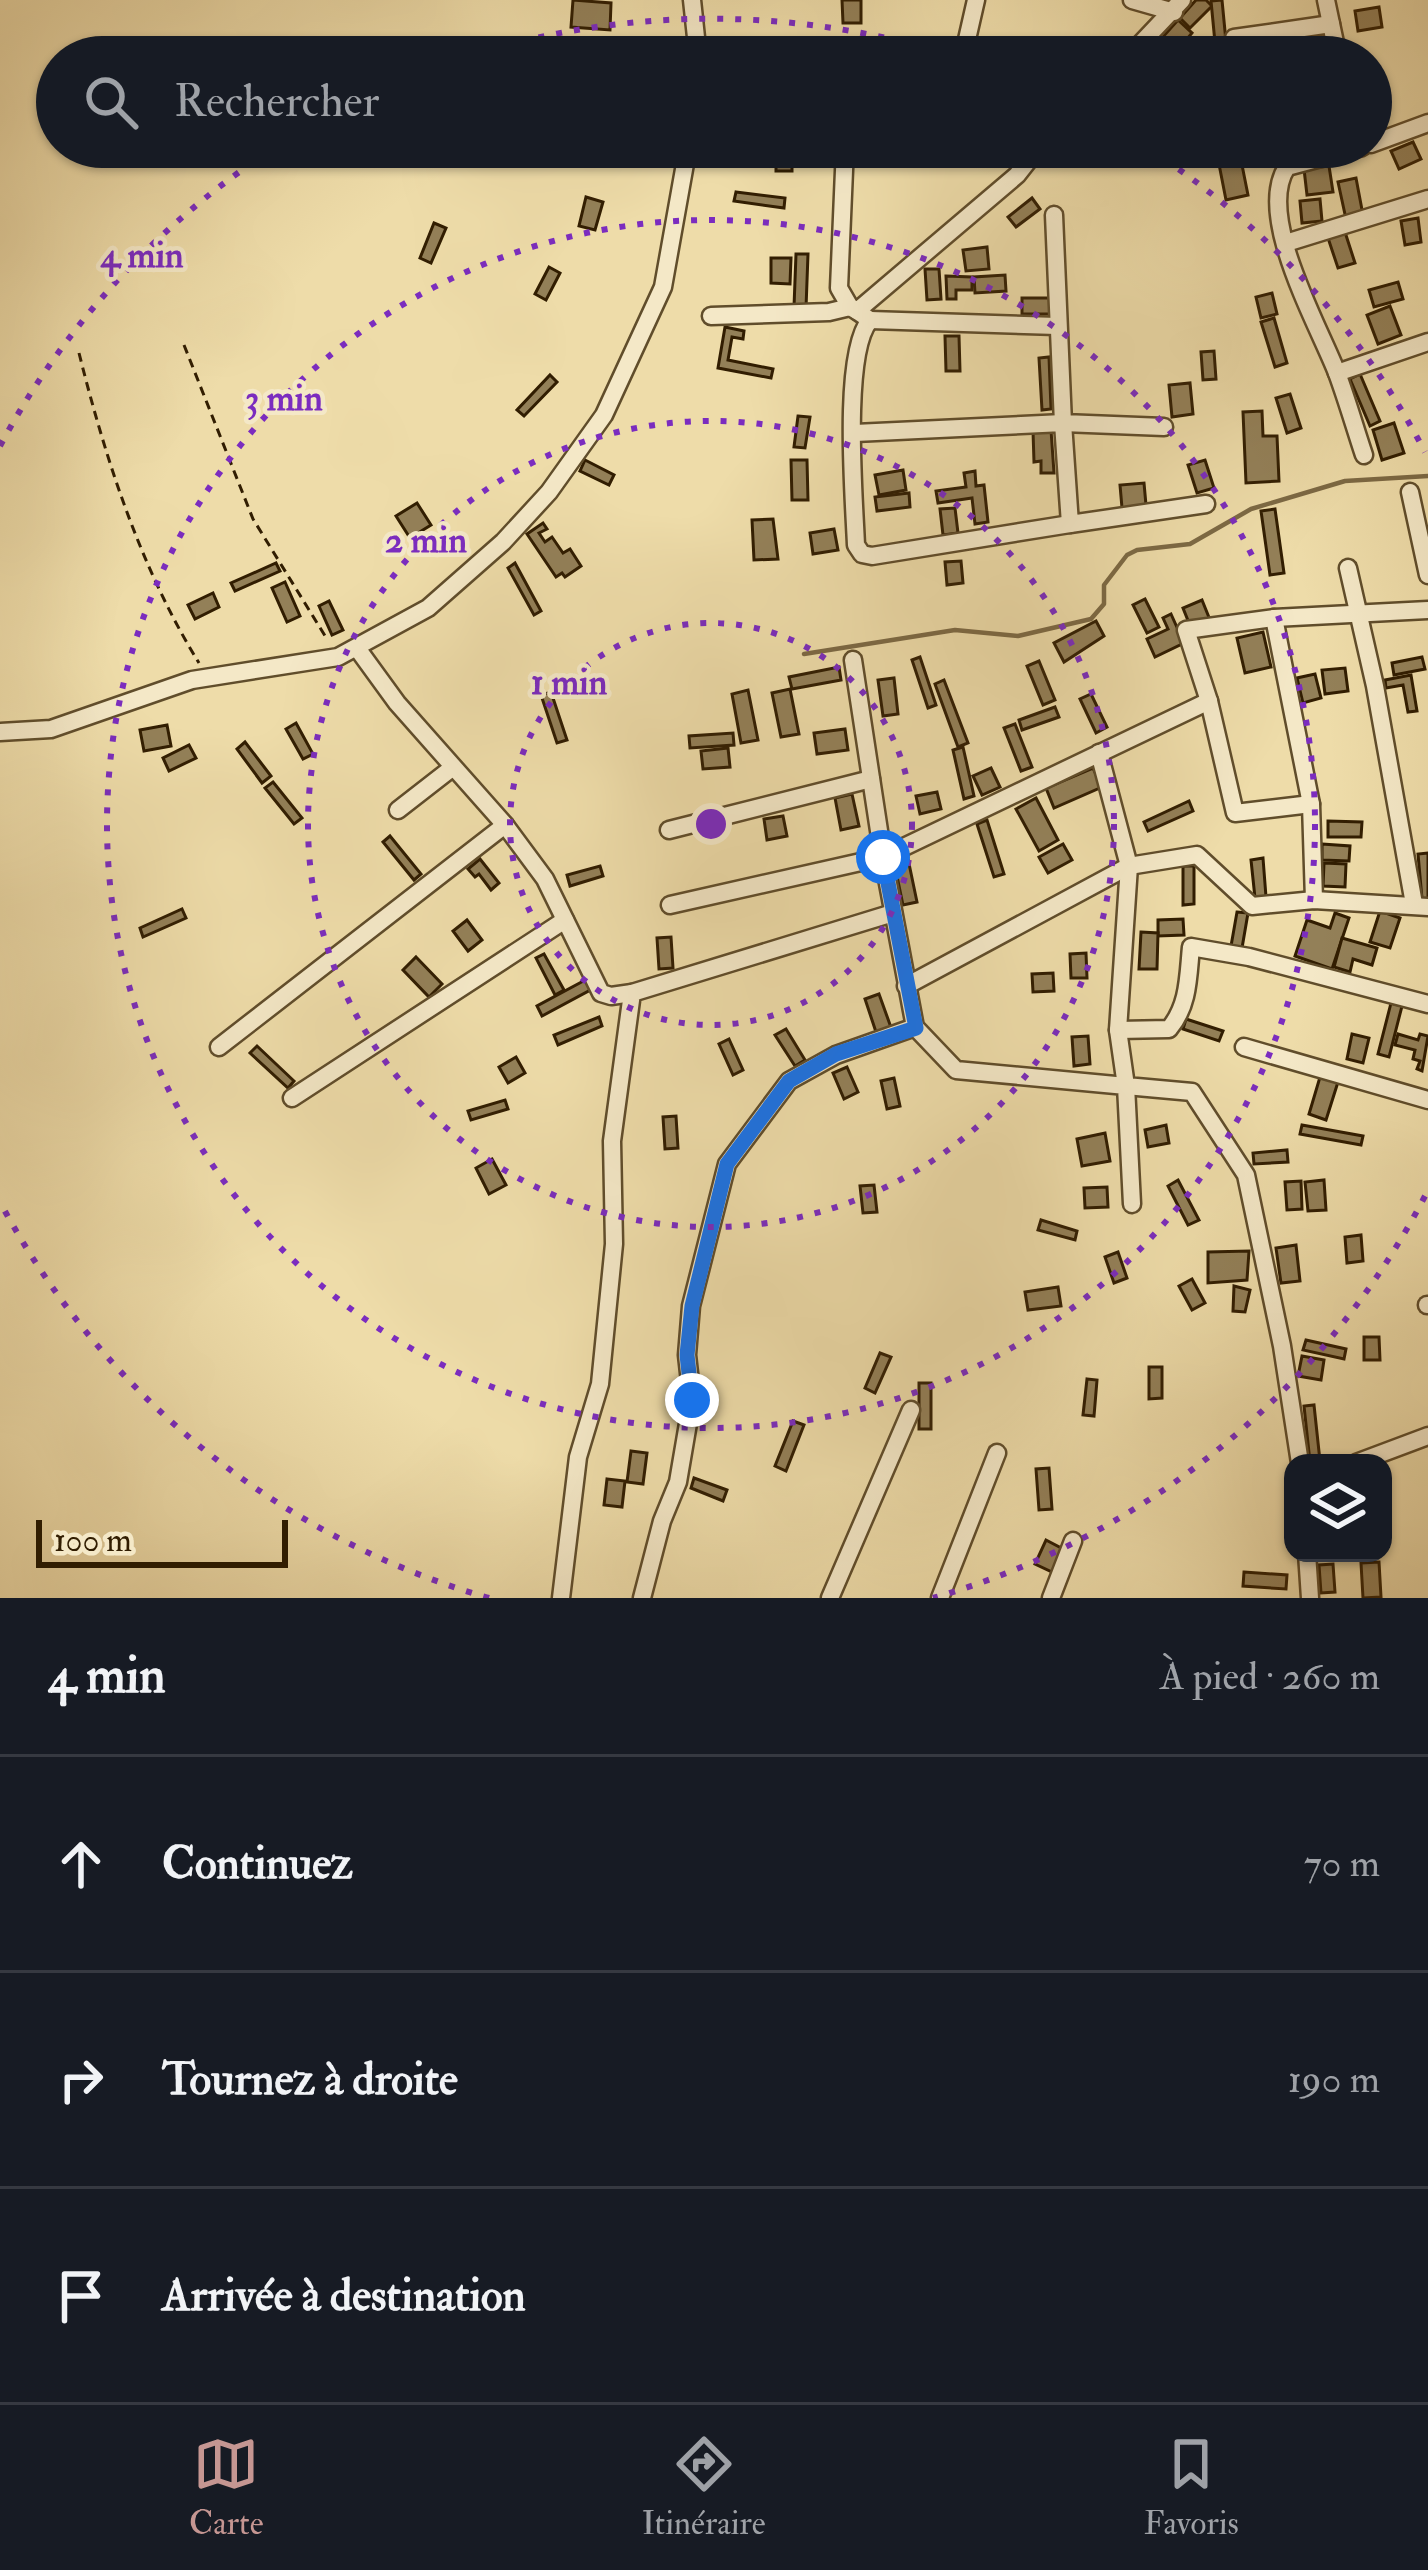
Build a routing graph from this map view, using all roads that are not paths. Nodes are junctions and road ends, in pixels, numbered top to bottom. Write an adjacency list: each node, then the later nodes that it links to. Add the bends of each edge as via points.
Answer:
1 (692, 0): 7 (street)
2 (976, 0): 8 (street)
3 (1132, 0): 5 (street)
4 (1326, 0): 6 (street)
5 (1178, 6): 9 (street)
6 (1331, 23): 10 (street); 11 (street)
7 (696, 36)
8 (968, 36)
9 (1149, 36)
10 (1247, 36)
11 (1334, 36)
12 (1428, 123): 13 (street)
13 (1392, 136)
14 (684, 168): 38 (street, via 664,287 604,415 503,542 428,608)
15 (843, 168): 21 (street, via 839,288)
16 (1023, 168): 21 (street)
17 (1286, 168): 20 (street, via 1278,181)
18 (1428, 199): 20 (street)
19 (1054, 215): 23 (street)
20 (1286, 243): 25 (street)
21 (859, 312): 22 (street); 23 (street); 28 (street)
22 (711, 316)
23 (1058, 326): 26 (street)
24 (1428, 342): 25 (street)
25 (1337, 373): 29 (street)
26 (1063, 422): 27 (street); 28 (street); 32 (street)
27 (1164, 427)
28 (855, 433): 32 (street, via 862,554)
29 (1364, 455)
30 (1410, 492): 34 (street)
31 (1206, 504): 32 (street)
32 (1070, 524)
33 (1348, 568): 36 (street)
34 (1428, 574)
35 (1428, 610): 36 (street)
36 (1358, 612): 37 (street); 53 (street)
37 (1274, 618): 40 (street, via 1186,629); 45 (street)
38 (357, 648): 41 (street, via 208,677 50,729); 43 (street)
39 (853, 660): 44 (street)
40 (1209, 701): 42 (street); 45 (street, via 1235,813)
41 (0, 732)
42 (1099, 753): 49 (street); 50 (street)
43 (452, 768): 46 (street); 47 (street)
44 (872, 779): 48 (street); 49 (street)
45 (1311, 804): 51 (street)
46 (398, 811)
47 (505, 825): 55 (street); 61 (street)
48 (669, 830)
49 (883, 857): 52 (street); 54 (street)
50 (1129, 866): 51 (street, via 1197,855 1252,906); 56 (street); 60 (street)
51 (1314, 900): 53 (street)
52 (670, 905)
53 (1421, 905)
54 (893, 913): 56 (street); 57 (street)
55 (565, 920): 57 (street, via 601,993); 64 (street)
56 (906, 986): 59 (street)
57 (632, 993): 74 (street, via 611,1141 614,1244 600,1384 578,1457)
58 (1428, 1004): 60 (street, via 1191,947 1186,998 1169,1029)
59 (916, 1028): 63 (street, via 956,1070); 75 (street, via 836,1054 789,1081 727,1164 692,1306 692,1400 679,1482)
60 (1118, 1030): 63 (street)
61 (219, 1047)
62 (1244, 1047): 65 (street)
63 (1126, 1086): 66 (street); 70 (street, via 1192,1092 1246,1175)
64 (292, 1098)
65 (1428, 1100)
66 (1132, 1204)
67 (911, 1410): 76 (street)
68 (1428, 1436): 71 (street)
69 (997, 1453): 77 (street)
70 (1299, 1454)
71 (1380, 1454)
72 (1073, 1541): 78 (street)
73 (1308, 1562): 79 (street)
74 (560, 1598)
75 (642, 1598)
76 (830, 1598)
77 (940, 1598)
78 (1051, 1598)
79 (1310, 1598)

